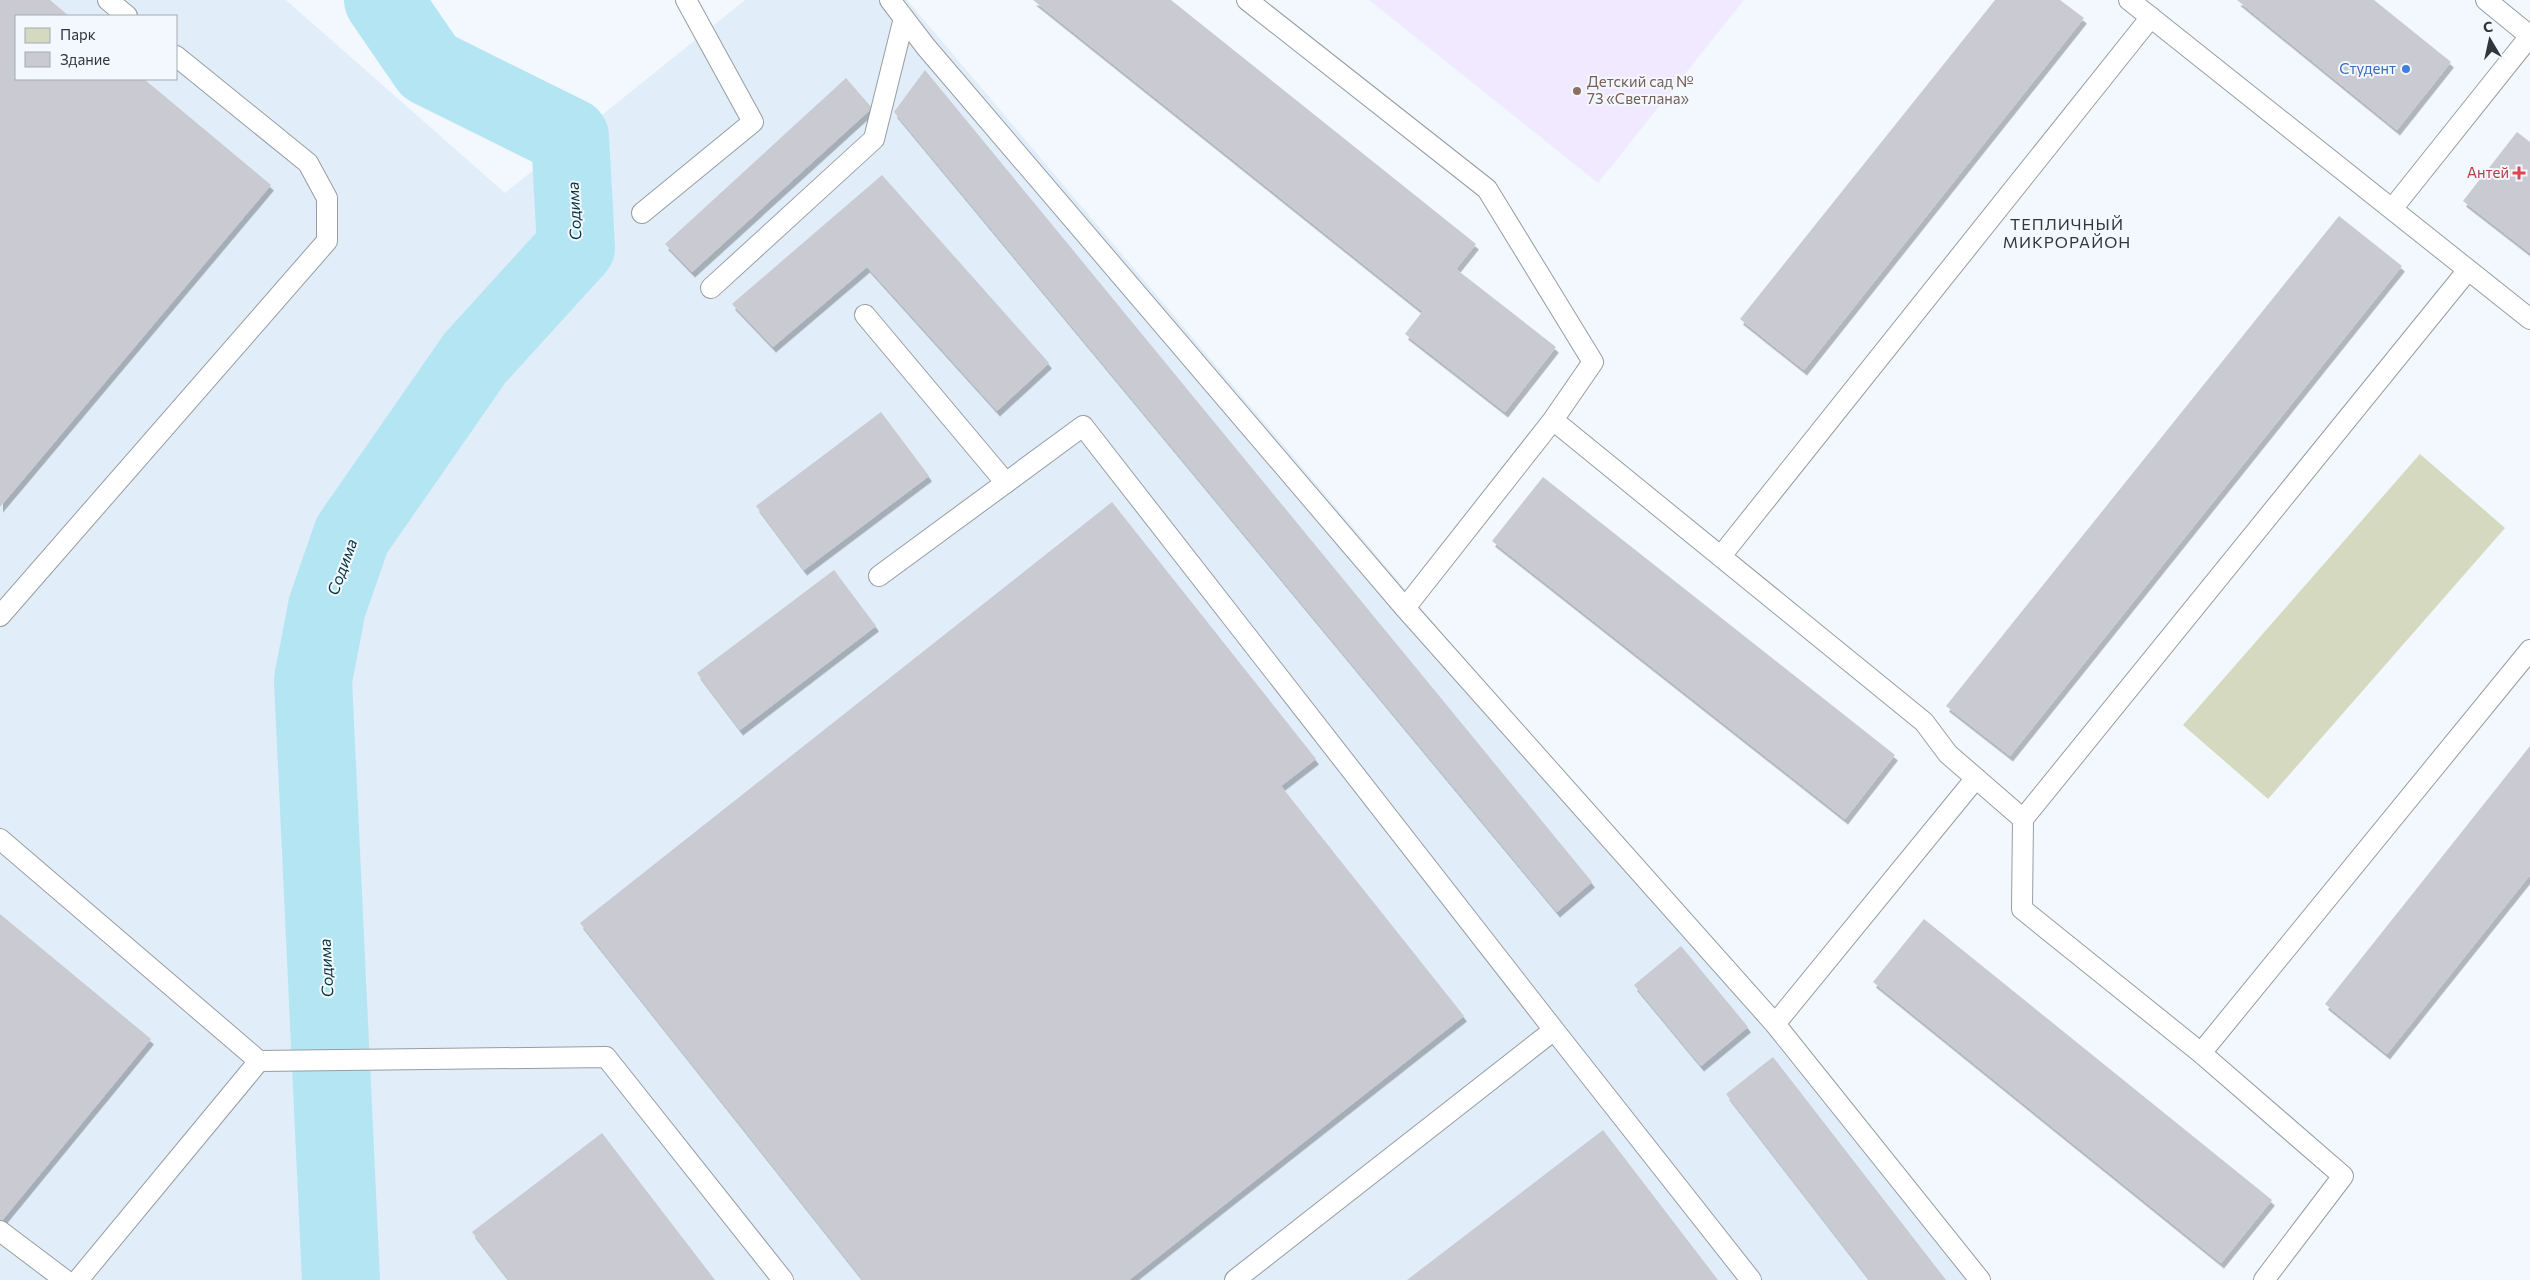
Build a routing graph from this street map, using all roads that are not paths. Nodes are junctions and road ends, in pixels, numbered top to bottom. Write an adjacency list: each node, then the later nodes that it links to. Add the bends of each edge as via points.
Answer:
1 (108, 0): 7 (lane)
2 (686, 0): 13 (lane, via 753,122)
3 (890, 0): 9 (lane)
4 (1247, 0): 18 (lane, via 1487,190 1593,362)
5 (2130, 0): 8 (lane)
6 (2486, 0): 10 (lane)
7 (127, 15)
8 (2151, 17): 12 (lane); 20 (lane)
9 (904, 18): 15 (lane, via 874,139); 22 (lane)
10 (2530, 36): 12 (lane)
11 (178, 58): 23 (lane, via 308,163 327,198 327,241)
12 (2392, 209): 14 (lane)
13 (642, 213)
14 (2468, 270): 17 (lane); 26 (lane)
15 (711, 288)
16 (865, 315): 19 (lane)
17 (2530, 320)
18 (1553, 420): 20 (lane); 22 (lane)
19 (1006, 483): 21 (lane); 29 (lane, via 1083,426)
20 (1721, 556): 25 (lane, via 1924,722 1948,754)
21 (879, 576)
22 (1405, 608): 28 (lane)
23 (0, 616)
24 (2530, 650): 30 (lane)
25 (1976, 778): 26 (lane); 28 (lane)
26 (2023, 819): 30 (lane, via 2022,908)
27 (0, 839): 31 (lane)
28 (1775, 1024): 38 (lane)
29 (1554, 1030): 36 (lane); 37 (lane)
30 (2201, 1053): 39 (lane, via 2344,1176)
31 (261, 1061): 34 (lane); 35 (lane, via 606,1057)
32 (0, 1231): 33 (lane)
33 (65, 1280)
34 (78, 1280)
35 (783, 1280)
36 (1235, 1280)
37 (1751, 1280)
38 (1980, 1280)
39 (2264, 1280)

